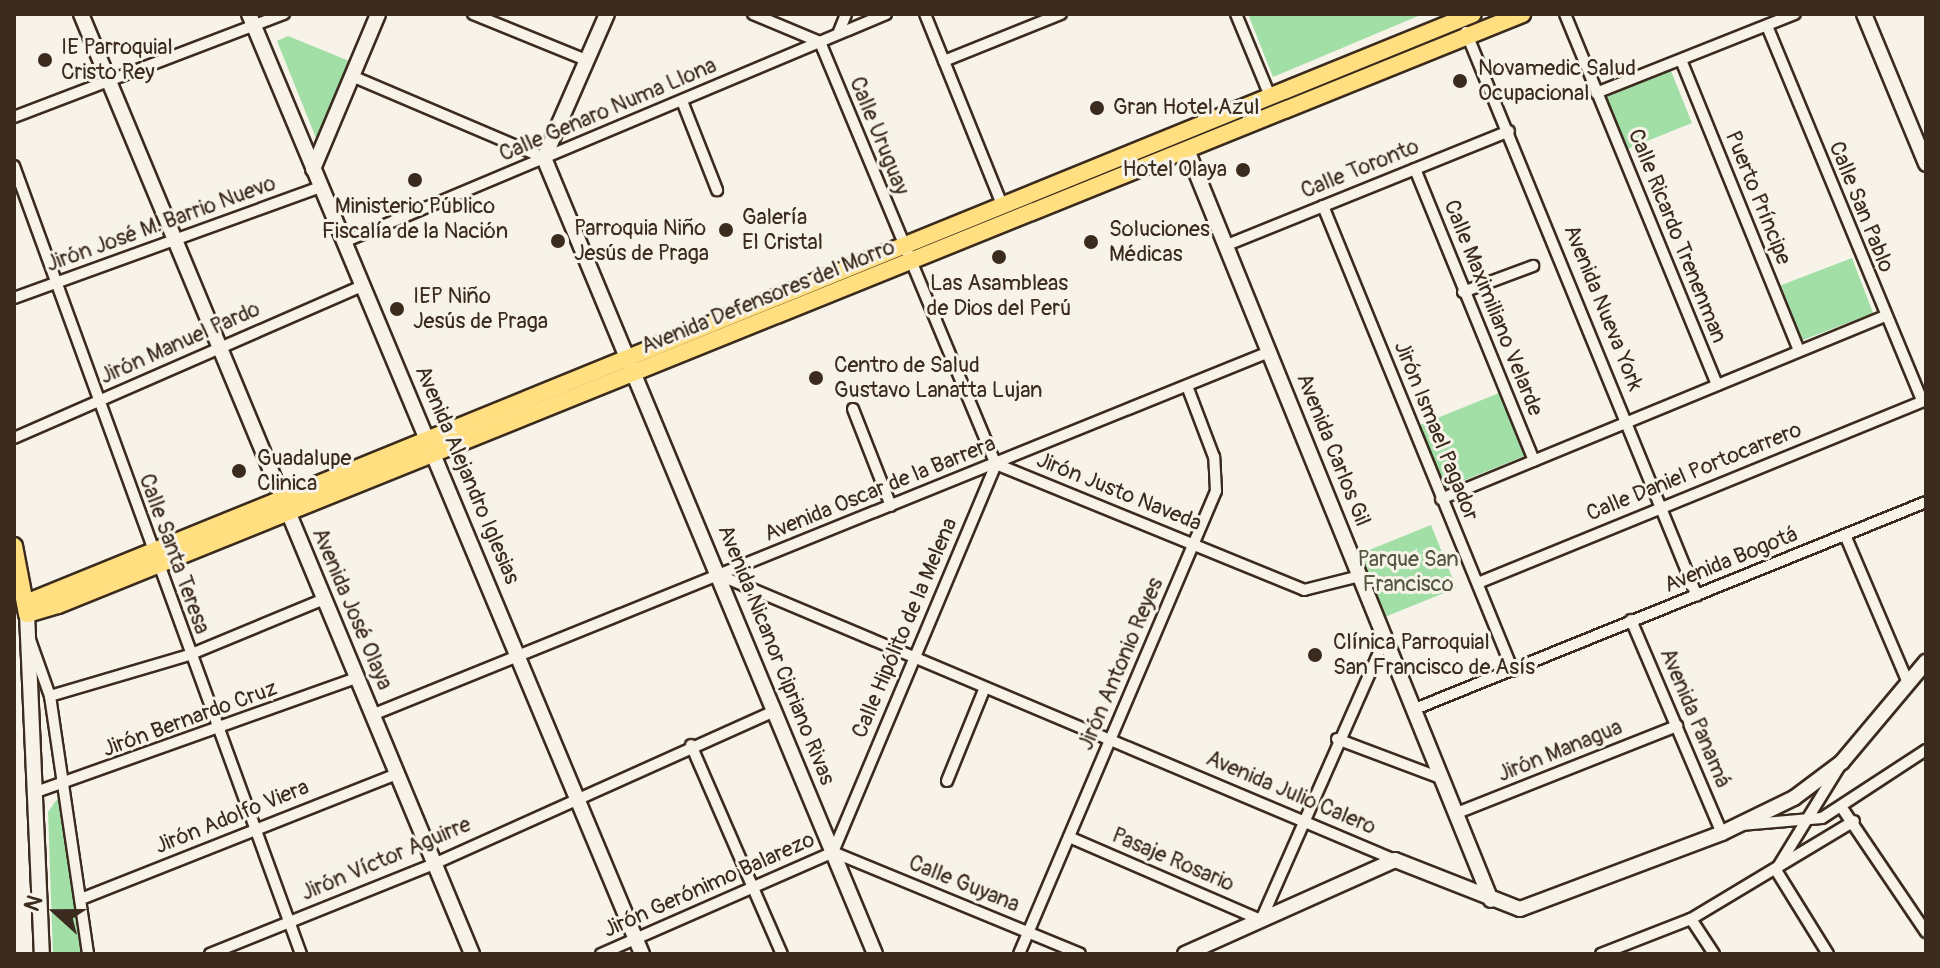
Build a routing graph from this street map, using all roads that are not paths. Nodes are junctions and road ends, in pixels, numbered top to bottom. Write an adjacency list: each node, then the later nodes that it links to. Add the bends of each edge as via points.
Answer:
1 (81, 14): 27 (street, Avenida José Olaya)
2 (284, 14): 17 (street)
3 (378, 14): 26 (street)
4 (473, 14): 24 (street)
5 (607, 14): 24 (street)
6 (753, 14): 22 (street)
7 (846, 14): 20 (street)
8 (886, 14): 20 (street, Calle Genaro Numa Llona)
9 (925, 14): 25 (street)
10 (1061, 14): 25 (street)
11 (1236, 14): 29 (street)
12 (1522, 14): 18 (main road, Avenida Defensores del Morro)
13 (1565, 14): 28 (street, Calle Ricardo Trenenman)
14 (1795, 14): 19 (street)
15 (1864, 14): 35 (street)
16 (1466, 16): 21 (street, Avenida Nueva York); 29 (main road, Avenida Defensores del Morro)
17 (250, 18): 27 (street); 37 (street, Avenida Alejandro Iglesias)
18 (1493, 20): 21 (main road, Avenida Defensores del Morro)
19 (1767, 26): 23 (street); 53 (street, Calle San Pablo)
20 (838, 34): 22 (street, Calle Genaro Numa Llona)
21 (1467, 36): 32 (street, Avenida Nueva York); 33 (main road, Avenida Defensores del Morro)
22 (820, 42): 30 (street, Calle Genaro Numa Llona); 45 (street, Calle Uruguay)
23 (1681, 60): 28 (street); 55 (street, Puerto Príncipe)
24 (588, 61): 34 (street)
25 (944, 61): 41 (street)
26 (352, 76): 34 (street); 37 (street)
27 (109, 80): 31 (street); 43 (street, Avenida José Olaya)
28 (1596, 93): 59 (street, Calle Ricardo Trenenman)
29 (1270, 96): 41 (main road, Avenida Defensores del Morro)
30 (682, 101): 34 (street, Calle Genaro Numa Llona); 40 (street)
31 (14, 117)
32 (1509, 131): 38 (street, Calle Toronto); 64 (street, Avenida Nueva York)
33 (1187, 150): 46 (street, Avenida Carlos Gil); 47 (main road, Avenida Defensores del Morro)
34 (544, 158): 44 (street, Calle Genaro Numa Llona); 57 (street, Avenida Nicanor Cipriano Rivas)
35 (1926, 164)
36 (14, 166): 49 (street, Calle Santa Teresa)
37 (313, 169): 39 (street, Avenida Alejandro Iglesias)
38 (1415, 169): 42 (street, Calle Toronto); 51 (street, Calle Maximiliano Velarde)
39 (321, 187): 43 (street, Jirón José M. Barrio Nuevo); 44 (street, Avenida Alejandro Iglesias)
40 (717, 190)
41 (1002, 205): 45 (main road, Avenida Defensores del Morro)
42 (1323, 206): 46 (street, Calle Toronto); 70 (street, Jirón Ismael Pagador)
43 (174, 242): 49 (street, Jirón José M. Barrio Nuevo); 54 (street, Avenida José Olaya)
44 (344, 242): 50 (street, Avenida Alejandro Iglesias)
45 (902, 245): 47 (street); 57 (main road, Avenida Defensores del Morro)
46 (1227, 245): 56 (street, Avenida Carlos Gil)
47 (910, 263): 58 (main road, Avenida Defensores del Morro); 69 (street)
48 (1533, 266): 51 (street)
49 (57, 283): 52 (street, Jirón José M. Barrio Nuevo); 62 (street, Calle Santa Teresa)
50 (362, 286): 54 (street, Jirón Manuel Pardo); 66 (street, Avenida Alejandro Iglesias)
51 (1463, 292): 68 (street, Calle Maximiliano Velarde)
52 (14, 298)
53 (1884, 316): 55 (street); 61 (street, Calle San Pablo)
54 (219, 348): 62 (street, Jirón Manuel Pardo); 71 (street, Avenida José Olaya)
55 (1799, 351): 59 (street)
56 (1269, 352): 60 (street, Avenida Oscar de la Barrera); 81 (street, Avenida Carlos Gil)
57 (627, 357): 58 (street, Avenida Nicanor Cipriano Rivas); 66 (main road, Avenida Defensores del Morro)
58 (634, 375): 67 (main road, Avenida Defensores del Morro); 80 (street, Avenida Nicanor Cipriano Rivas)
59 (1717, 385): 64 (street)
60 (1187, 386): 69 (street, Avenida Oscar de la Barrera); 77 (street, Jirón Antonio Reyes, via 1218,475)
61 (1924, 400): 74 (street, Calle Daniel Portocarrero)
62 (98, 401): 65 (street, Jirón Manuel Pardo); 79 (street, Calle Santa Teresa)
63 (853, 409): 73 (street)
64 (1627, 422): 68 (street); 74 (street, Avenida Nueva York)
65 (14, 438)
66 (428, 439): 67 (street, Avenida Alejandro Iglesias); 71 (main road, Avenida Defensores del Morro)
67 (435, 457): 75 (main road, Avenida Defensores del Morro); 90 (street, Avenida Alejandro Iglesias)
68 (1534, 461): 70 (street)
69 (996, 464): 73 (street, Avenida Oscar de la Barrera); 77 (street, Jirón Justo Naveda); 91 (street, Calle Hipólito de la Melena)
70 (1441, 499): 82 (street, Jirón Ismael Pagador)
71 (283, 501): 75 (street, Avenida José Olaya); 79 (main road, Avenida Defensores del Morro)
72 (1926, 502): 76 (street, Avenida Bogotá)
73 (891, 506): 80 (street, Avenida Oscar de la Barrera)
74 (1661, 507): 82 (street, Calle Daniel Portocarrero); 83 (street, Avenida Nueva York)
75 (290, 517): 79 (main road, Avenida Defensores del Morro); 84 (street, Avenida José Olaya)
76 (1846, 535): 83 (street, Avenida Bogotá); 95 (street)
77 (1193, 544): 81 (street, Jirón Justo Naveda, via 1304,590); 104 (street, Jirón Antonio Reyes)
78 (14, 546): 85 (main road)
79 (155, 562): 85 (main road, Avenida Defensores del Morro); 89 (street, Calle Santa Teresa)
80 (719, 575): 90 (street, Avenida Oscar de la Barrera); 91 (street, Avenida Julio Calero); 99 (street, Avenida Nicanor Cipriano Rivas)
81 (1360, 576): 87 (street, Avenida Carlos Gil)
82 (1478, 583): 93 (street, Jirón Ismael Pagador)
83 (1697, 596): 86 (street, Avenida Bogotá)
84 (324, 599): 89 (street); 94 (street, Avenida José Olaya)
85 (26, 608): 88 (street)
86 (1630, 621): 93 (street, Avenida Bogotá); 101 (street, Avenida Panamá)
87 (1386, 636): 98 (street, Avenida Carlos Gil); 103 (street)
88 (29, 637): 97 (street); 112 (street)
89 (189, 655): 97 (street); 102 (street, Calle Santa Teresa)
90 (518, 656): 100 (street, Avenida Oscar de la Barrera); 113 (street, Avenida Alejandro Iglesias)
91 (913, 659): 96 (street, Avenida Julio Calero); 123 (street, Calle Hipólito de la Melena)
92 (1926, 662): 95 (street, Avenida Julio Calero)
93 (1513, 671): 98 (street, Avenida Bogotá)
94 (357, 678): 100 (street, Avenida José Olaya); 102 (street, Jirón Bernardo Cruz)
95 (1908, 683): 107 (street, Avenida Julio Calero)
96 (984, 690): 104 (street, Avenida Julio Calero); 110 (street)
97 (50, 696): 111 (street)
98 (1415, 709): 109 (street, Avenida Carlos Gil)
99 (775, 711): 105 (street, Jirón Víctor Aguirre); 123 (street, Avenida Nicanor Cipriano Rivas)
100 (372, 715): 108 (street, Avenida José Olaya)
101 (1677, 726): 115 (street, Jirón Managua); 121 (street, Avenida Panamá)
102 (218, 730): 111 (street, Jirón Bernardo Cruz); 120 (street, Calle Santa Teresa)
103 (1337, 739): 109 (street); 116 (street)
104 (1109, 742): 116 (street, Avenida Julio Calero); 122 (street, Jirón Antonio Reyes)
105 (691, 745): 113 (street, Jirón Víctor Aguirre); 127 (street)
106 (1925, 754): 114 (street)
107 (1842, 762): 117 (street, Avenida Julio Calero); 119 (street, Avenida Julio Calero)
108 (397, 774): 120 (street, Jirón Adolfo Viera); 125 (street, Avenida José Olaya)
109 (1443, 779): 115 (street, Avenida Carlos Gil)
110 (947, 781)
111 (65, 785): 112 (street, Jirón Bernardo Cruz); 128 (street)
112 (36, 792): 136 (street)
113 (576, 796): 125 (street, Jirón Víctor Aguirre); 135 (street, Avenida Alejandro Iglesias)
114 (1842, 808): 117 (street); 118 (street)
115 (1457, 813): 129 (street, Avenida Carlos Gil)
116 (1303, 820): 124 (street, Avenida Julio Calero); 131 (street)
117 (1805, 821): 119 (street); 126 (street, Avenida Julio Calero)
118 (1854, 821): 126 (street); 134 (street)
119 (1738, 825): 121 (street, Avenida Julio Calero)
120 (254, 830): 128 (street, Jirón Adolfo Viera); 132 (street, Calle Santa Teresa)
121 (1722, 833): 129 (street, Avenida Julio Calero, via 1520,909)
122 (1069, 837): 131 (street, Pasaje Rosario); 133 (street, Jirón Antonio Reyes)
123 (833, 852): 127 (street, Jirón Gerónimo Balarezo); 133 (street, Calle Guyana); 144 (street, Avenida Nicanor Cipriano Rivas)
124 (1395, 860): 129 (street, Avenida Julio Calero); 131 (street)
125 (434, 864): 132 (street, Jirón Víctor Aguirre); 140 (street, Avenida José Olaya)
126 (1776, 870): 130 (street); 150 (street)
127 (753, 887): 135 (street, Jirón Gerónimo Balarezo); 143 (street)
128 (81, 899): 137 (street)
129 (1491, 900)
130 (1691, 919): 148 (street); 149 (street)
131 (1261, 920): 147 (street)
132 (288, 922): 138 (street, Jirón Víctor Aguirre); 139 (street, Calle Santa Teresa)
133 (1028, 932): 145 (street, Jirón Antonio Reyes); 146 (street, Calle Guyana)
134 (1926, 932)
135 (636, 939): 141 (street, Jirón Gerónimo Balarezo); 142 (street, Avenida Alejandro Iglesias)
136 (42, 954)
137 (88, 954)
138 (210, 954)
139 (301, 954)
140 (472, 954)
141 (601, 954)
142 (642, 954)
143 (782, 954)
144 (875, 954)
145 (1019, 954)
146 (1080, 954)
147 (1185, 954)
148 (1601, 954)
149 (1714, 954)
150 (1828, 954)

